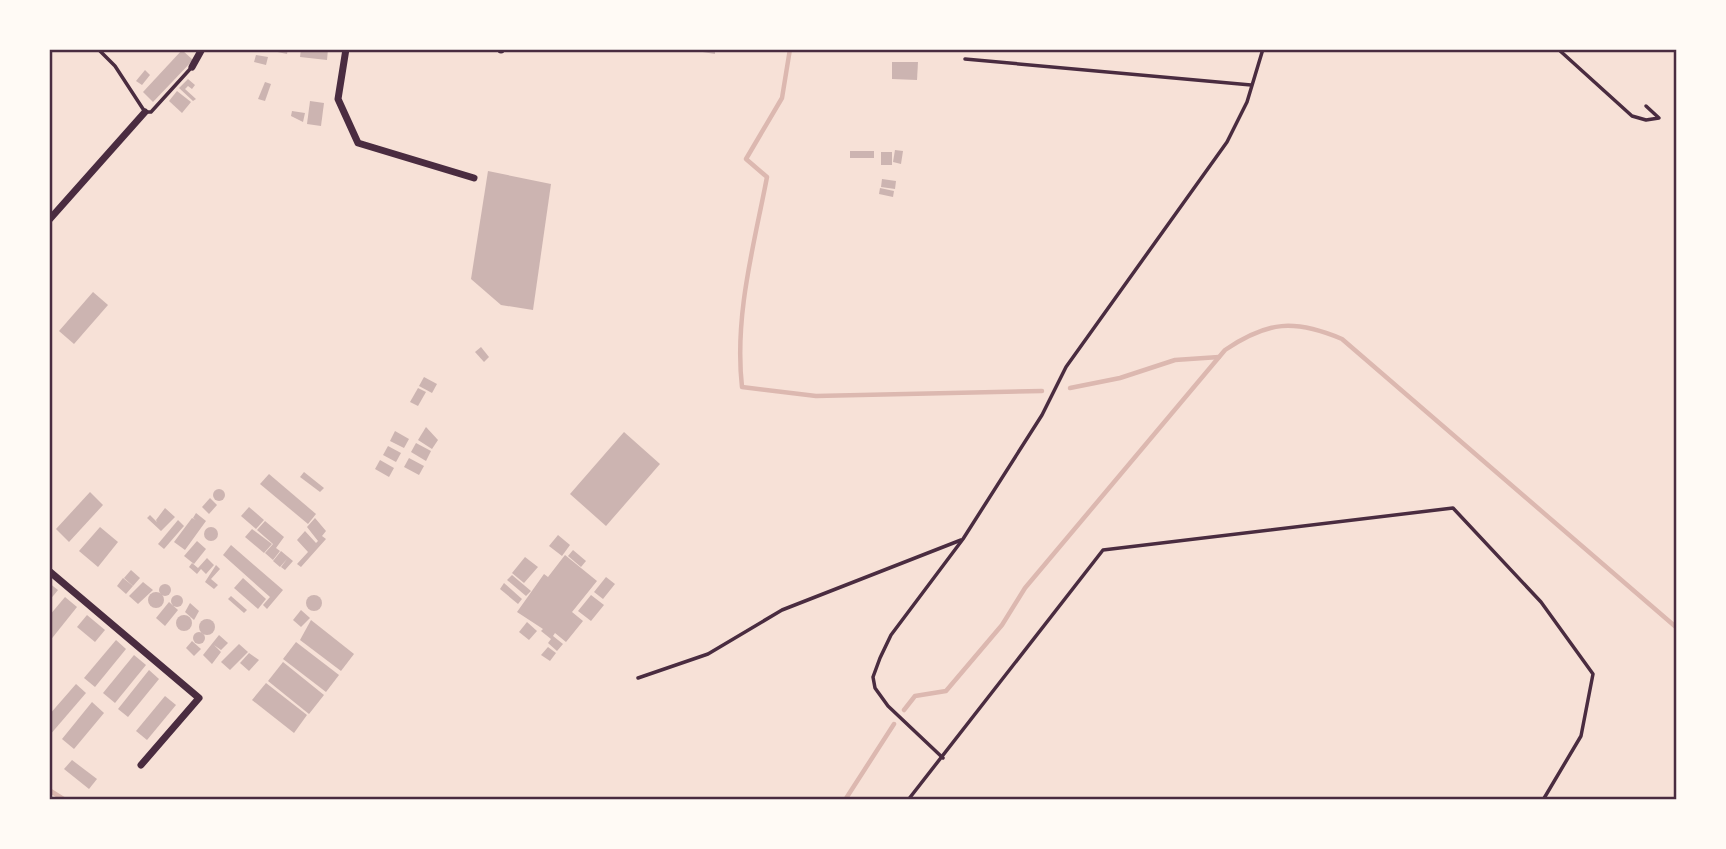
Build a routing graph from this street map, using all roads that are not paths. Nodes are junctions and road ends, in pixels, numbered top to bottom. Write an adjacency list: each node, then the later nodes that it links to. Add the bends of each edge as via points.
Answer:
1 (98, 49): 10 (lane)
2 (202, 49): 7 (street)
3 (346, 49): 11 (street, via 338,99 358,143)
4 (1264, 49): 8 (lane)
5 (1558, 49): 9 (lane, via 1632,116 1659,118)
6 (965, 59): 8 (lane)
7 (192, 67): 10 (lane, via 151,112)
8 (1251, 85): 13 (lane, via 1227,142 1066,367 1042,415)
9 (1646, 106)
10 (145, 112): 12 (street)
11 (474, 178)
12 (49, 220)
13 (963, 539): 15 (lane, via 782,611 708,653); 16 (lane, via 891,635 873,677 888,706)
14 (49, 571): 17 (street, via 200,698)
15 (638, 678)
16 (943, 758): 18 (lane); 19 (lane, via 1102,550 1453,508 1541,602 1593,674 1581,736)
17 (141, 765)
18 (908, 800)
19 (1543, 800)

